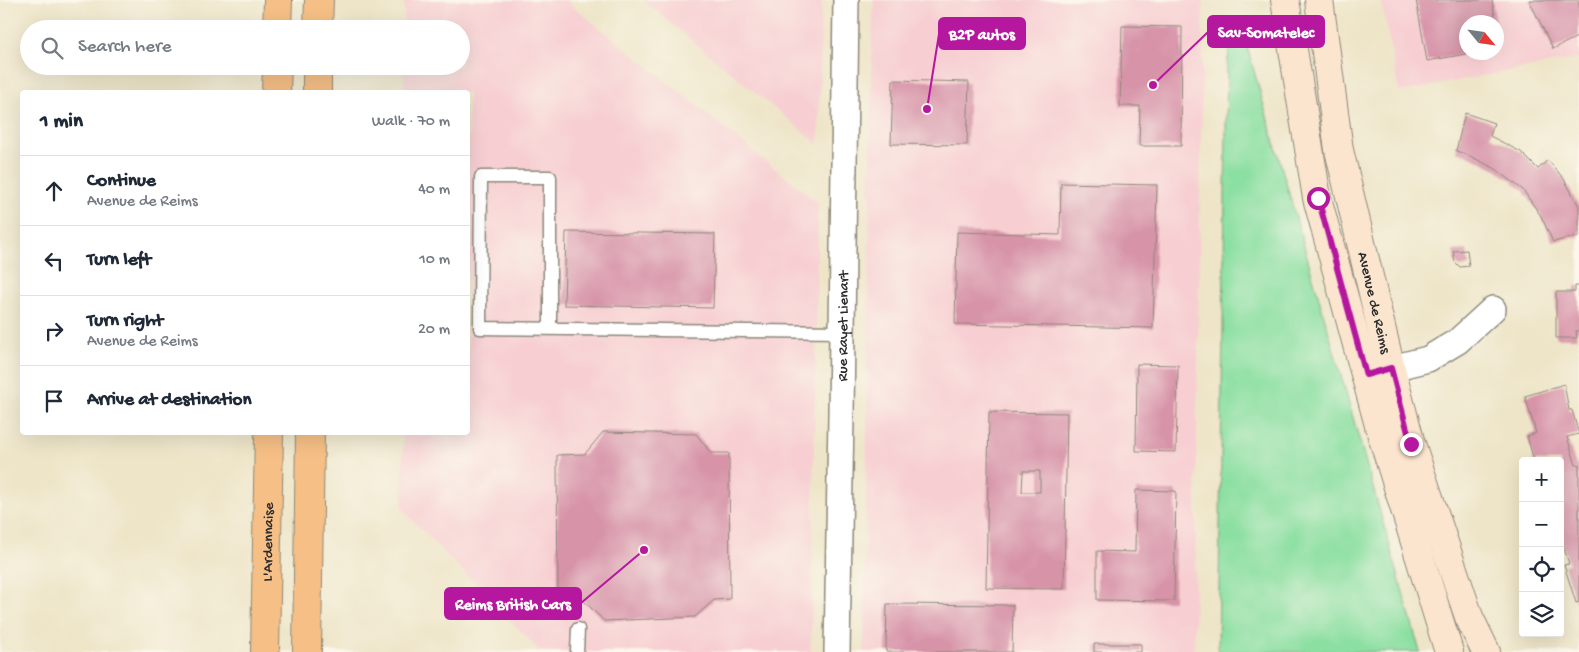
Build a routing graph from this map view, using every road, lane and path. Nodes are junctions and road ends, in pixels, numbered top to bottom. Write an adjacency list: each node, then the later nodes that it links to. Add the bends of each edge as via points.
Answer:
1 (278, 0): 6 (highway)
2 (319, 0): 7 (highway)
3 (846, 0): 14 (street, Rue Rayet Lienart)
4 (1285, 0): 15 (main road, Avenue de Reims, via 1318,198)
5 (1319, 0): 15 (main road, Avenue de Reims, via 1339,150)
6 (277, 20)
7 (318, 20)
8 (277, 75): 10 (highway)
9 (317, 75): 11 (highway)
10 (276, 90)
11 (317, 90)
12 (1493, 309): 15 (street, via 1458,341 1428,359)
13 (550, 328): 13 (lane, via 480,328 481,177 550,177); 14 (lane)
14 (842, 332): 22 (street, Rue Rayet Lienart)
15 (1378, 372): 23 (main road, Avenue de Reims, via 1380,429); 24 (main road, Avenue de Reims, via 1411,444 1469,617)
16 (269, 435): 19 (highway, L'Ardennaise)
17 (310, 435): 20 (highway)
18 (578, 630): 21 (lane)
19 (265, 652)
20 (307, 652)
21 (577, 652)
22 (837, 652)
23 (1449, 652)
24 (1486, 652)

